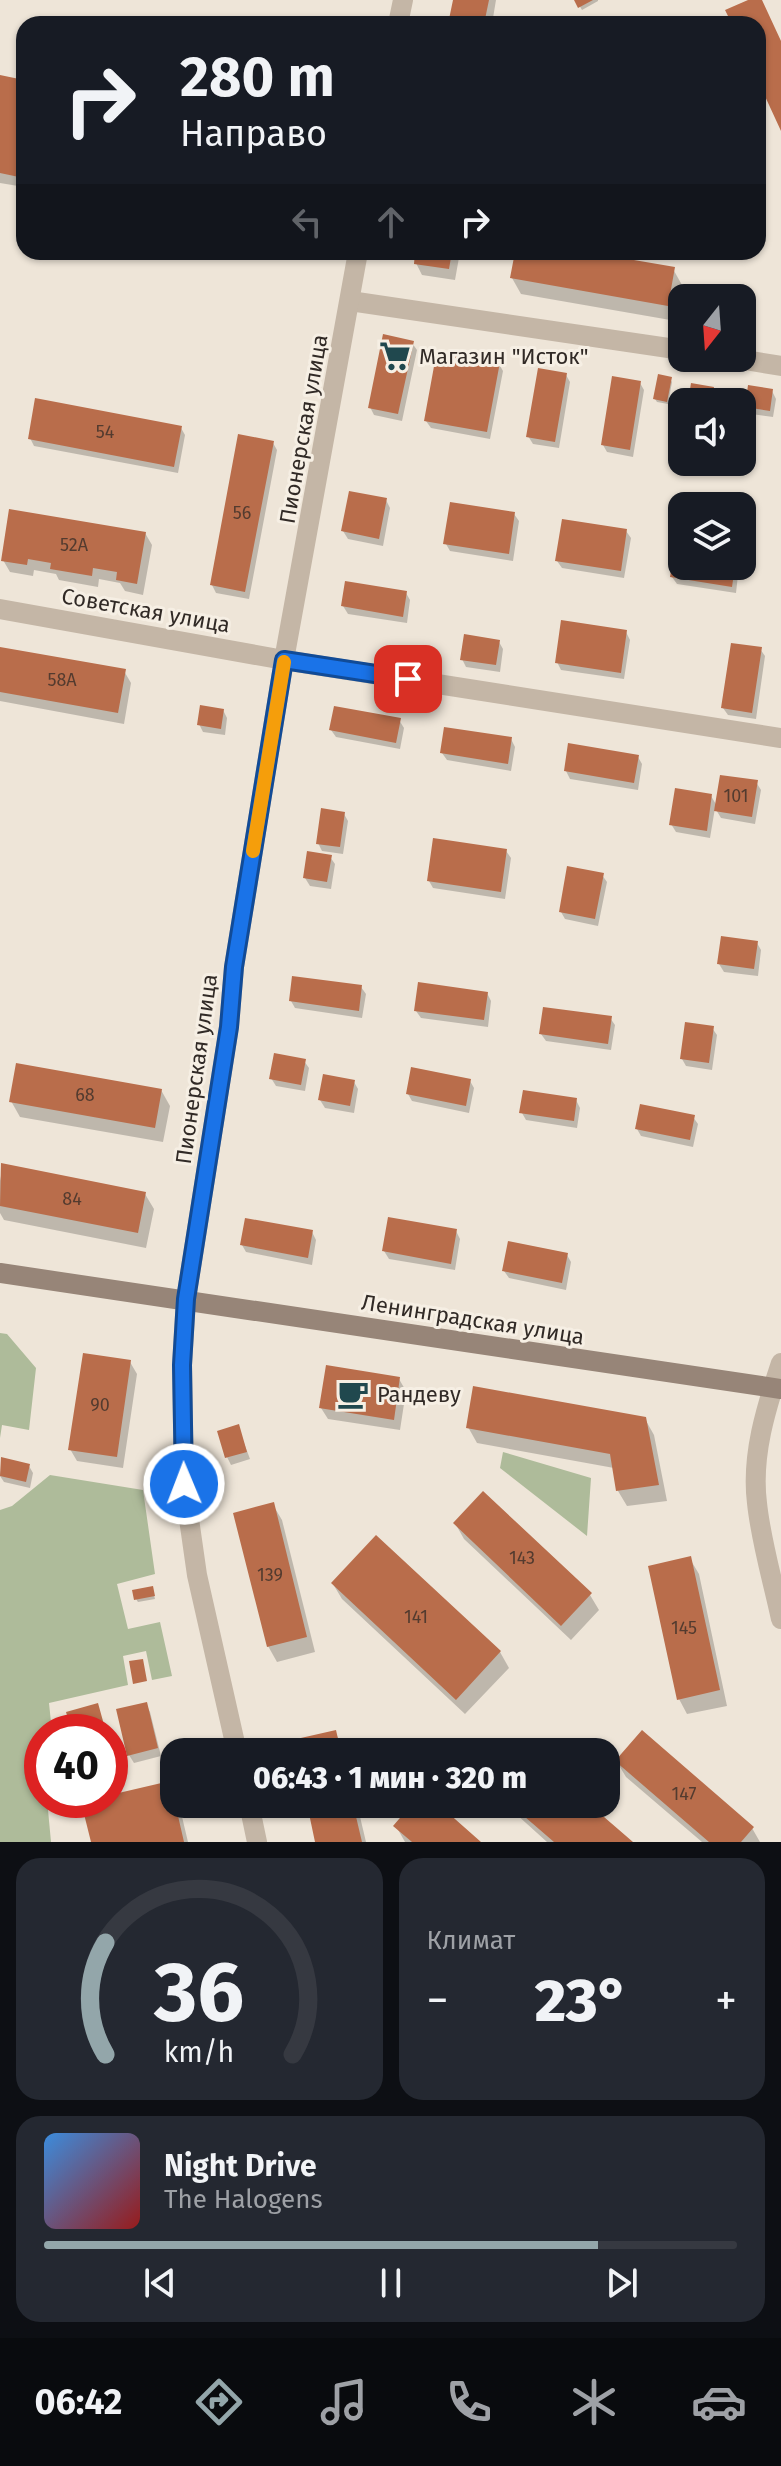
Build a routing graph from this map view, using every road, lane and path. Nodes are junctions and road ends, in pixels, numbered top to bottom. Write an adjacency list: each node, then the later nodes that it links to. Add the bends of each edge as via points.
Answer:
1 (357, 260): 2 (street, Пионерская улица)
2 (350, 301): 3 (street); 7 (street, Пионерская улица)
3 (668, 348)
4 (756, 362): 5 (street)
5 (781, 366)
6 (0, 609): 7 (street, Советская улица)
7 (284, 660): 8 (street, Советская улица); 10 (street, Пионерская улица)
8 (781, 738)
9 (0, 1273): 10 (main road, Ленинградская улица)
10 (186, 1299): 12 (main road, Ленинградская улица); 14 (street, Пионерская улица, via 184,1484 197,1575)
11 (781, 1363): 12 (street)
12 (777, 1389): 13 (street, via 757,1458 757,1502)
13 (781, 1619)
14 (234, 1738)
15 (252, 1818): 16 (street)
16 (257, 1842)

